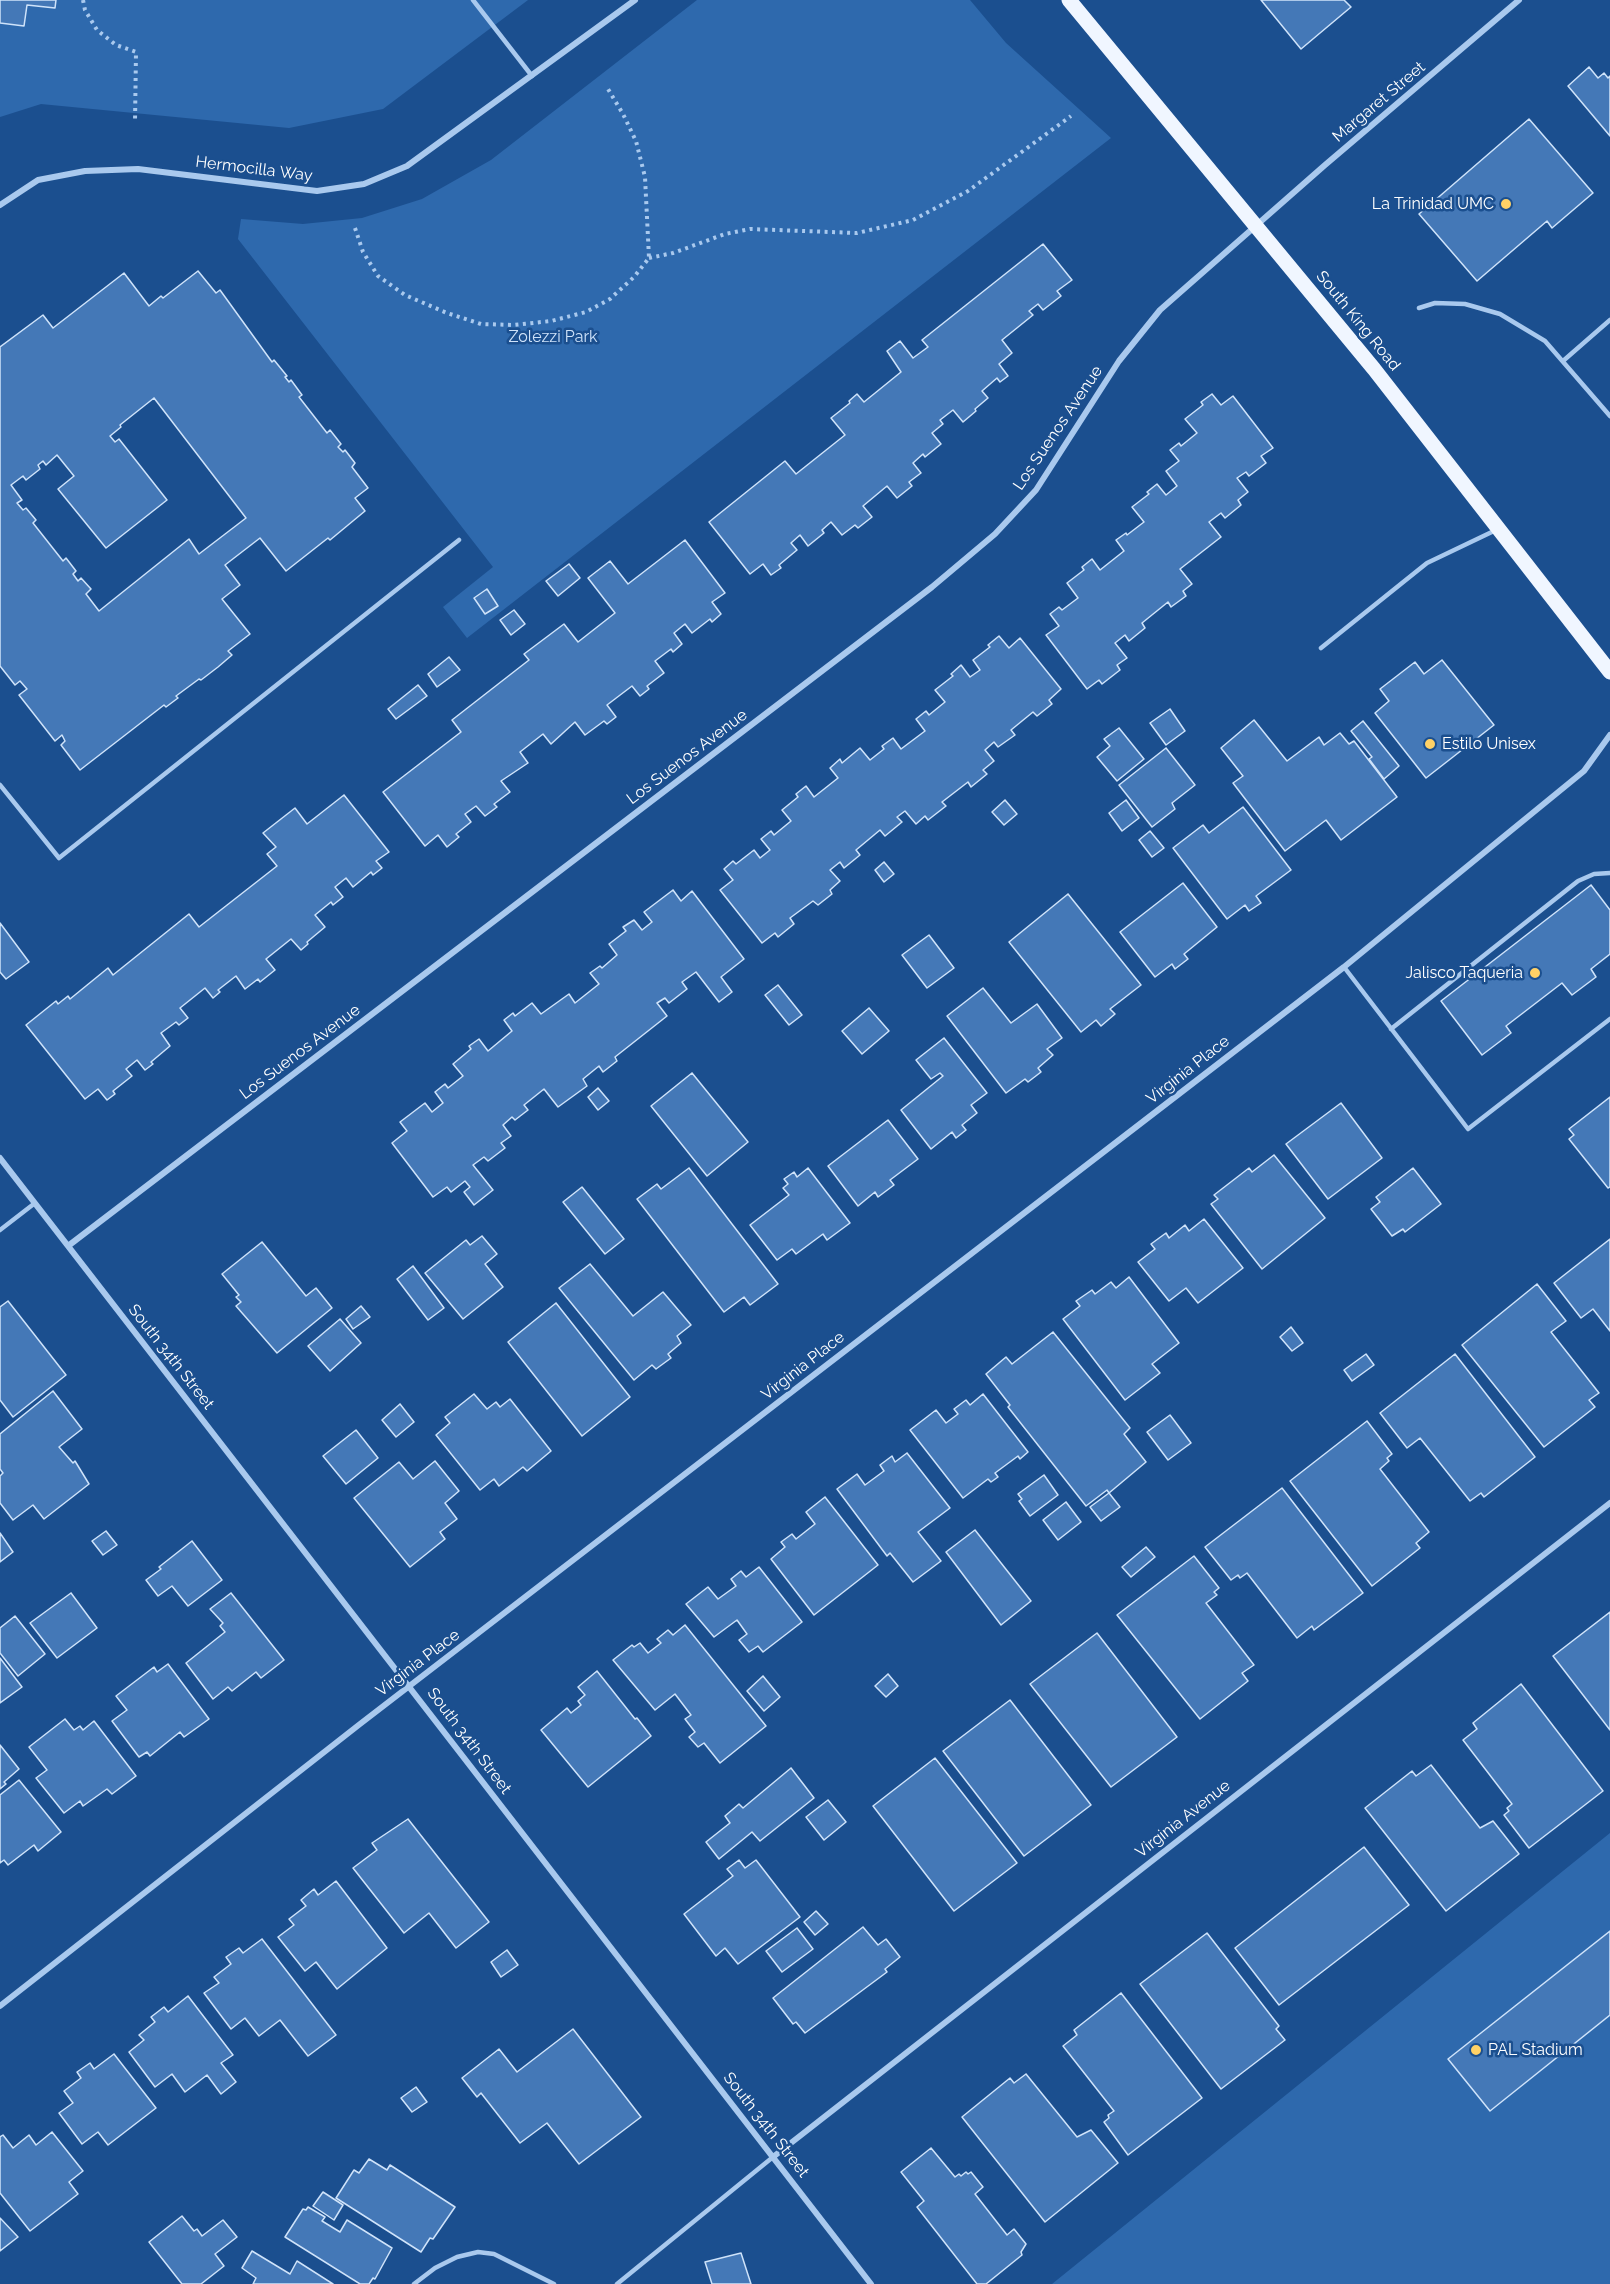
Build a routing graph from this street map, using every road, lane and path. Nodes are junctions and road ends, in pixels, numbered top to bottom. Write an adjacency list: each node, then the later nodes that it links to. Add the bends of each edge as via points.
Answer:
1 (83, 0): 9 (path, via 97,30 116,45 136,51)
2 (473, 0): 6 (lane)
3 (635, 0): 6 (street, Hermocilla Way)
4 (1069, 0): 11 (main road, South King Road)
5 (1519, 0): 11 (street, Margaret Street)
6 (532, 75): 10 (street, Hermocilla Way, via 407,166 364,184 317,191 138,169 85,171 38,180)
7 (608, 89): 13 (path, via 636,141 645,177)
8 (1071, 116): 13 (path, via 968,191 913,220 856,233 750,229)
9 (135, 122)
10 (0, 205)
11 (1256, 225): 18 (main road, South King Road); 31 (street, Los Suenos Avenue, via 1160,310 1119,361 1036,490 996,534 932,587)
12 (355, 228): 13 (path, via 363,252 378,276 405,295 481,324 551,321 586,312 610,299)
13 (649, 258)
14 (1419, 309): 16 (lane, via 1435,303 1466,304 1500,314 1545,341)
15 (1610, 320): 16 (lane)
16 (1563, 361): 17 (lane)
17 (1610, 416)
18 (1499, 528): 20 (lane, via 1427,563); 21 (main road, South King Road)
19 (459, 540): 23 (lane, via 59,858)
20 (1321, 648)
21 (1610, 672)
22 (1610, 735): 25 (street, Virginia Place, via 1584,771)
23 (0, 784)
24 (1610, 873): 27 (lane, via 1578,881)
25 (1344, 967): 27 (lane); 33 (street, Virginia Place)
26 (1610, 1019): 27 (lane, via 1468,1129)
27 (1391, 1029)
28 (0, 1158): 29 (street, South 34th Street)
29 (35, 1203): 30 (lane); 31 (street, South 34th Street)
30 (0, 1230)
31 (68, 1246): 33 (street, South 34th Street)
32 (1610, 1503): 35 (street, Virginia Avenue)
33 (411, 1686): 34 (street, Virginia Place); 35 (street, South 34th Street)
34 (0, 2006)
35 (773, 2157): 38 (lane); 39 (street, South 34th Street)
36 (414, 2284): 37 (lane, via 457,2257 478,2252 494,2254)
37 (554, 2284)
38 (617, 2284)
39 (872, 2284)

